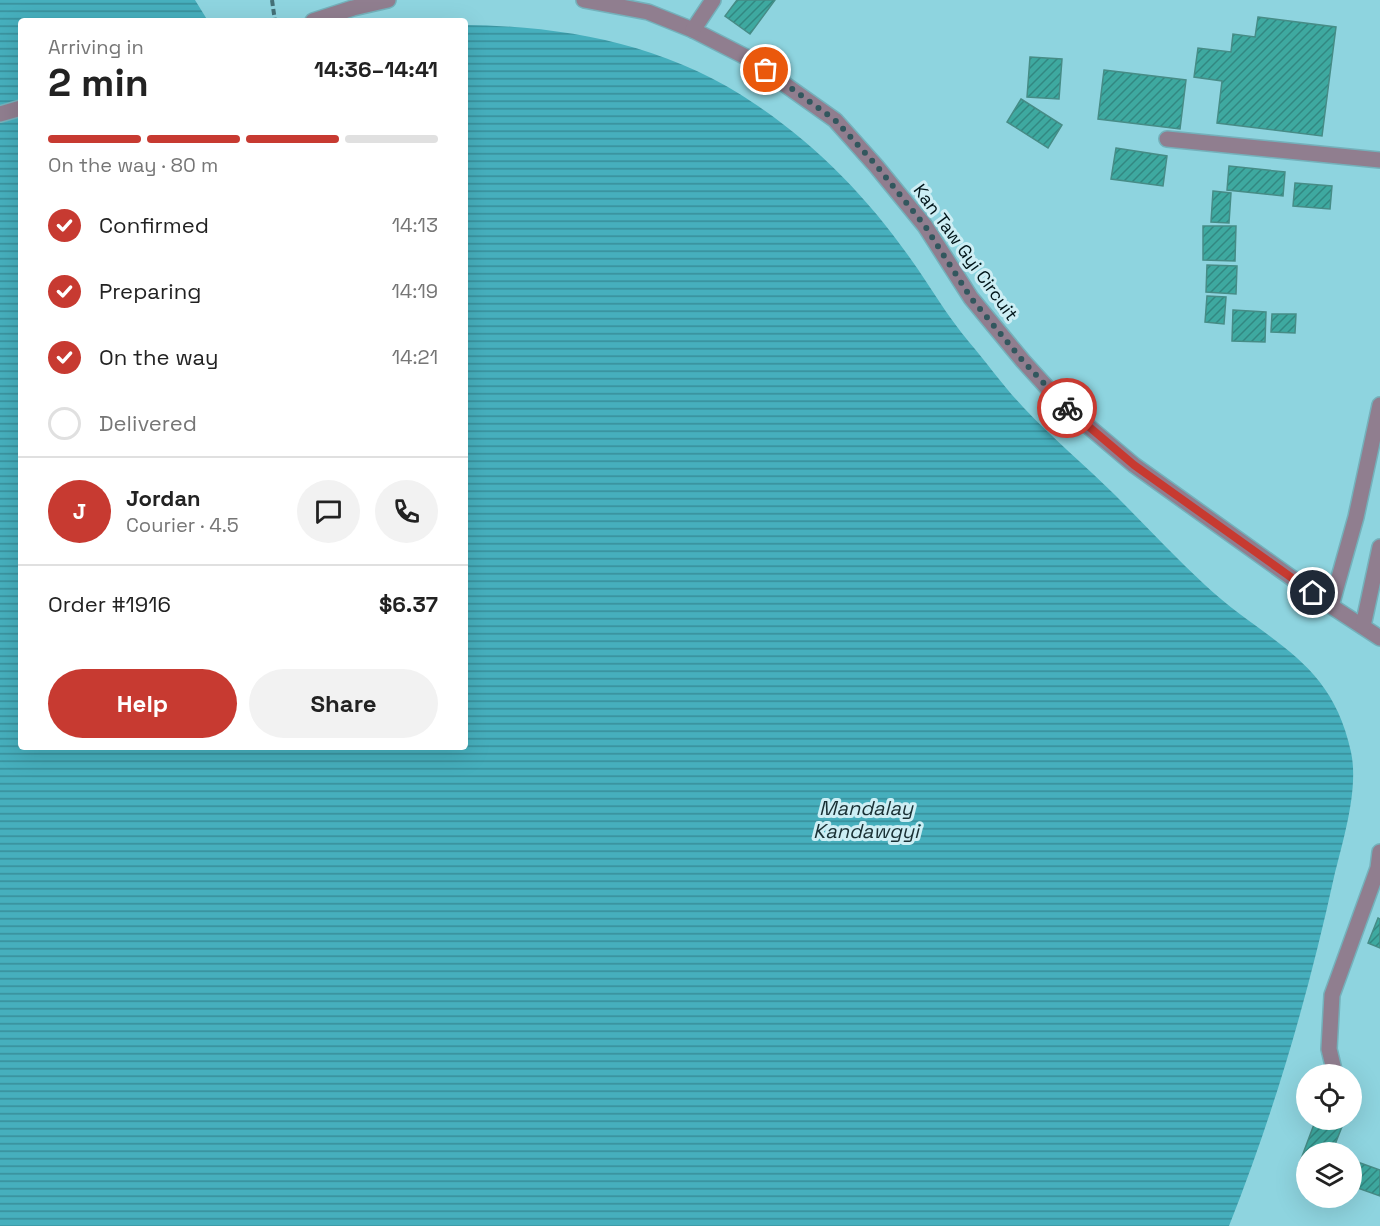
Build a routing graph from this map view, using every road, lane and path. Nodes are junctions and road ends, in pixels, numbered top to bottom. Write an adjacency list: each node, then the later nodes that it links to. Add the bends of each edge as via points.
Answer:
1 (272, 0): 5 (path)
2 (388, 0): 6 (street)
3 (584, 0): 7 (street, Kan Taw Gyi Circuit, via 648,12)
4 (713, 0): 7 (street)
5 (275, 18)
6 (323, 18)
7 (693, 30): 14 (street, Kan Taw Gyi Circuit, via 746,57 835,120 925,226 971,298 1063,405 1134,465)
8 (18, 109): 9 (street)
9 (0, 114)
10 (1167, 139): 11 (street)
11 (1380, 159)
12 (1380, 405): 14 (street, via 1356,517)
13 (1380, 547): 15 (street)
14 (1331, 606): 15 (street, Kan Taw Gyi Circuit)
15 (1362, 626): 16 (street, Kan Taw Gyi Circuit)
16 (1380, 638)
17 (1380, 852): 18 (street, via 1378,868 1332,995 1329,1049)
18 (1333, 1064)

